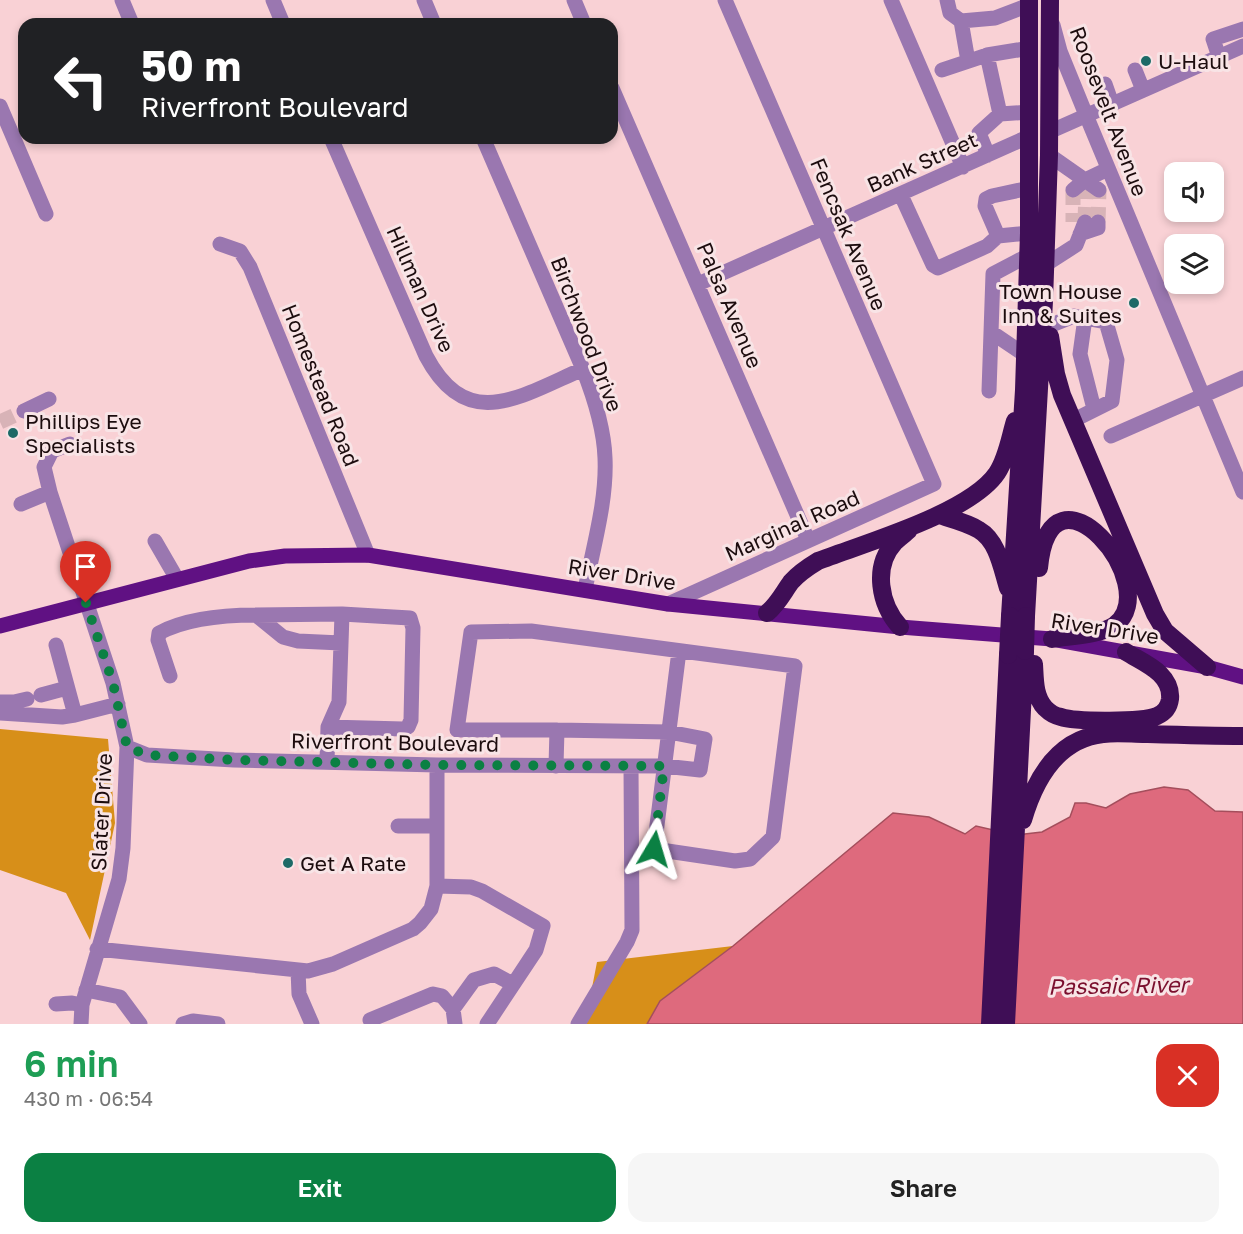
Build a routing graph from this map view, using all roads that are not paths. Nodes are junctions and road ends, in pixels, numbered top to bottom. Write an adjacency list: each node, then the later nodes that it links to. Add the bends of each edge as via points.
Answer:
1 (122, 0): 10 (street)
2 (273, 0): 11 (street)
3 (424, 0): 12 (street)
4 (725, 0): 41 (street, Fencsak Avenue)
5 (891, 0): 35 (street)
6 (947, 0): 14 (street, via 950,13)
7 (579, 2): 13 (street)
8 (1029, 2): 14 (street, via 995,18); 16 (highway)
9 (1050, 6): 28 (street, Roosevelt Avenue, via 1060,51 1083,92); 29 (highway)
10 (130, 18)
11 (280, 18)
12 (432, 18)
13 (583, 18)
14 (961, 21): 18 (street)
15 (1242, 38): 22 (street, via 1219,57)
16 (1030, 48): 17 (street); 26 (highway)
17 (987, 55): 18 (street); 27 (street)
18 (968, 61): 19 (street)
19 (942, 70)
20 (1135, 70): 22 (street)
21 (1105, 84): 24 (street)
22 (1143, 90): 24 (street)
23 (618, 102): 47 (street, Palsa Avenue)
24 (1112, 104): 28 (street)
25 (1, 110): 39 (street)
26 (1030, 112): 27 (street); 30 (highway)
27 (1000, 114): 33 (street, via 980,133)
28 (1086, 115): 29 (street); 36 (street, Roosevelt Avenue)
29 (1049, 132): 34 (highway)
30 (1030, 136): 33 (street, Bank Street); 37 (highway)
31 (335, 144): 53 (street, Hillman Drive, via 426,356 450,389 468,400 490,403 512,399)
32 (486, 144): 53 (street, Birchwood Drive)
33 (988, 155): 35 (street, Bank Street)
34 (1049, 155): 36 (street, via 1085,187); 46 (highway)
35 (963, 167): 38 (street, Bank Street)
36 (1108, 170): 57 (street, Roosevelt Avenue)
37 (1030, 188): 42 (highway); 43 (street, via 986,199 985,206)
38 (901, 195): 41 (street, Bank Street); 43 (street, via 933,265 938,268 987,246)
39 (46, 214)
40 (1084, 225): 46 (street, via 1076,245)
41 (824, 229): 47 (street, Bank Street); 64 (street, Fencsak Avenue)
42 (1029, 233): 43 (street); 45 (highway)
43 (998, 236)
44 (220, 244): 72 (street, Homestead Road, via 240,251 250,267)
45 (1029, 255): 51 (street, via 993,274); 52 (highway)
46 (1045, 265): 48 (highway)
47 (698, 284): 70 (street, Palsa Avenue)
48 (1044, 302): 50 (highway); 74 (highway)
49 (1085, 318): 50 (street, via 1074,316); 59 (street, via 1080,354); 59 (street, via 1106,322 1117,360 1112,401)
50 (1049, 326): 61 (highway, via 1056,374)
51 (991, 332): 52 (street); 56 (street)
52 (1025, 355): 55 (highway)
53 (582, 369): 75 (street, Birchwood Drive, via 593,395 605,457 604,488)
54 (1243, 378): 57 (street)
55 (1024, 390): 68 (highway, via 998,471 981,489); 78 (highway)
56 (988, 391)
57 (1203, 396): 62 (street); 66 (street, Roosevelt Avenue)
58 (49, 399): 60 (street)
59 (1094, 409): 61 (street)
60 (24, 411)
61 (1072, 420): 90 (highway, via 1155,614 1165,631)
62 (1111, 436)
63 (69, 444): 65 (street, Slater Drive, via 52,451 44,467)
64 (934, 484): 70 (street, Marginal Road)
65 (50, 492): 67 (street); 76 (street, Slater Drive)
66 (1243, 492)
67 (21, 504)
68 (939, 515): 69 (highway); 78 (highway, via 979,530 990,540)
69 (915, 525): 80 (highway, via 803,570); 83 (highway, via 894,543 881,574 885,605)
70 (808, 540): 77 (street, Marginal Road)
71 (155, 541): 73 (street)
72 (368, 555): 73 (main road, River Drive, via 266,559); 75 (main road, River Drive)
73 (177, 579): 76 (main road, River Drive)
74 (1027, 587): 78 (highway); 84 (highway, via 1039,567 1044,541 1060,522 1083,522 1094,529 1118,560 1127,598 1119,621 1095,632)
75 (585, 590): 77 (main road, River Drive)
76 (86, 603): 82 (main road, River Drive); 95 (street, Slater Drive)
77 (668, 604): 80 (main road, River Drive)
78 (1016, 611): 89 (highway, bridge)
79 (342, 614): 81 (street); 85 (street); 98 (street, via 406,616 411,620 410,724 403,729)
80 (767, 614): 83 (main road, River Drive)
81 (256, 615): 85 (street, via 283,637); 91 (street, via 208,618 159,633)
82 (0, 626)
83 (900, 627): 84 (main road, River Drive)
84 (1053, 639): 88 (main road, River Drive)
85 (341, 643): 98 (street, via 339,702)
86 (56, 645): 93 (street)
87 (679, 651): 99 (street, via 531,631 471,632 457,730); 100 (street); 107 (street, via 795,666 773,837 750,859 735,861 654,849)
88 (1126, 652): 89 (highway, via 1158,672 1167,683 1170,701 1160,715 1148,719 1075,720 1055,715 1038,697 1034,664); 90 (main road, River Drive)
89 (1016, 653): 108 (highway)
90 (1207, 667): 92 (main road, River Drive)
91 (171, 676)
92 (1243, 677)
93 (67, 688): 94 (street); 97 (street)
94 (0, 702)
95 (118, 704): 97 (street); 102 (street, Slater Drive)
96 (0, 713): 97 (street)
97 (75, 715)
98 (328, 727): 103 (street)
99 (557, 730): 100 (street); 105 (street)
100 (669, 732): 107 (street); 107 (street, Riverfront Boulevard, via 705,739 700,770)
101 (1243, 736): 108 (highway, via 1094,736 1059,753)
102 (127, 747): 103 (street, Riverfront Boulevard, via 147,755); 112 (street, Slater Drive, via 119,879)
103 (327, 762): 104 (street, Riverfront Boulevard)
104 (436, 765): 105 (street, Riverfront Boulevard); 110 (street)
105 (556, 766): 106 (street, Riverfront Boulevard)
106 (631, 766): 107 (street, Riverfront Boulevard); 125 (street, via 632,930)
107 (664, 766)
108 (1016, 798): 126 (highway); 127 (highway)
109 (398, 826): 110 (street)
110 (436, 826): 111 (street)
111 (437, 886): 113 (street, via 431,909 413,929 333,964); 114 (street, via 482,891 543,926 536,950)
112 (97, 949): 113 (street); 115 (street, Slater Drive)
113 (298, 970): 123 (street, via 299,994)
114 (513, 984): 117 (street, via 494,974 474,980); 124 (street)
115 (84, 998): 116 (street); 119 (street, Slater Drive); 120 (street, via 120,997)
116 (56, 1004)
117 (454, 1017): 118 (street, via 442,996 432,994)
118 (370, 1020)
119 (81, 1024)
120 (140, 1024)
121 (183, 1024): 122 (street)
122 (218, 1024)
123 (312, 1024)
124 (487, 1024)
125 (578, 1024)
126 (990, 1024)
127 (1006, 1024)

